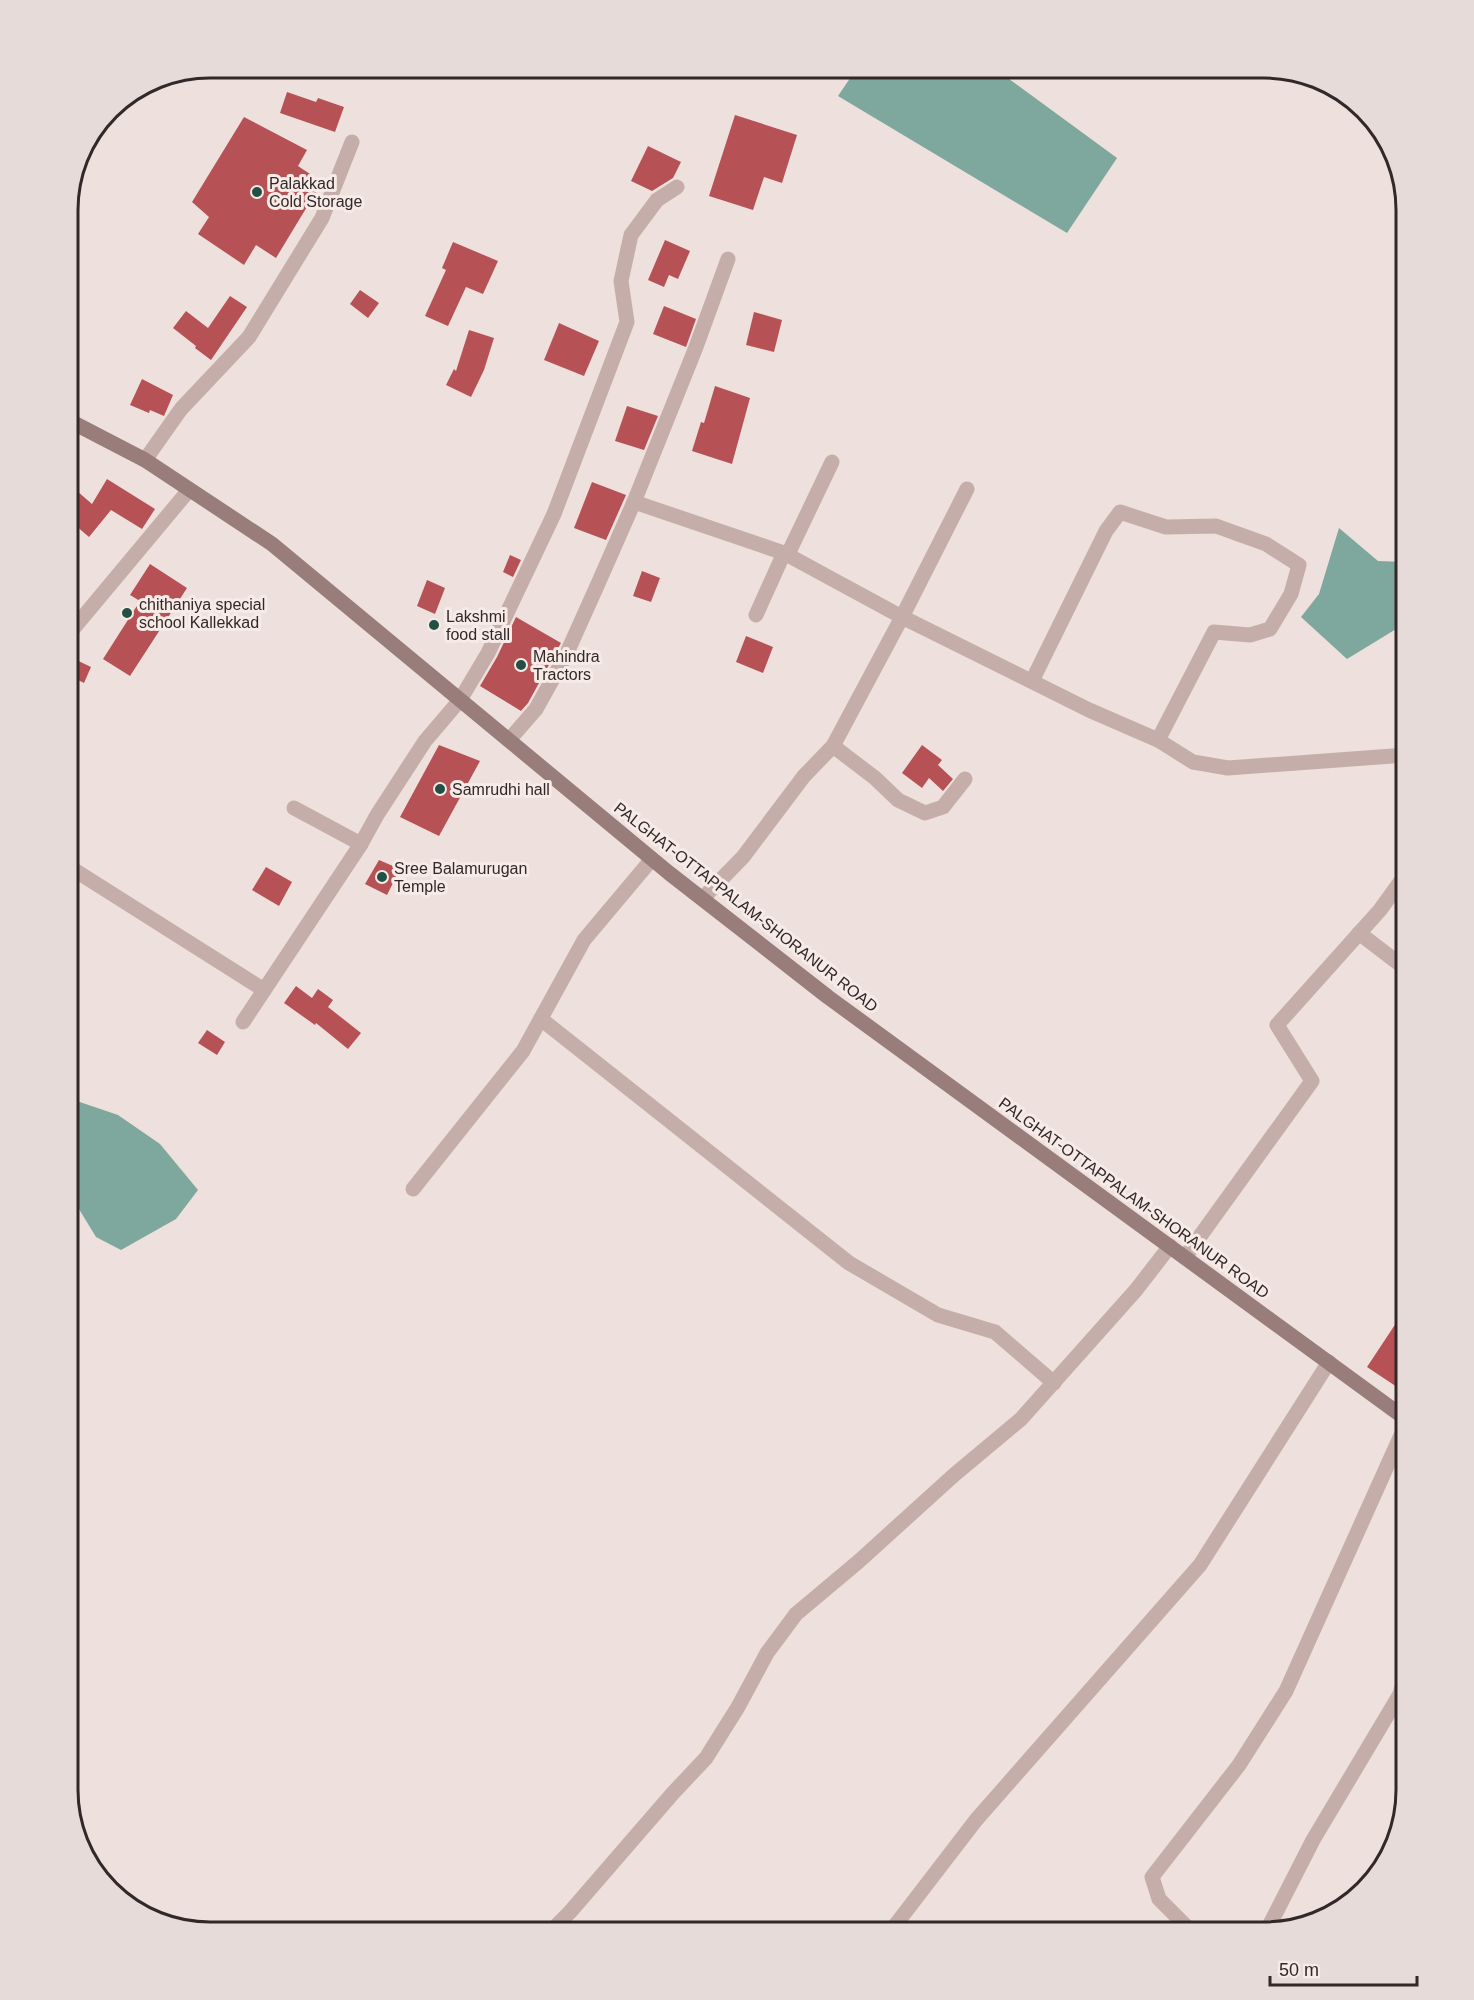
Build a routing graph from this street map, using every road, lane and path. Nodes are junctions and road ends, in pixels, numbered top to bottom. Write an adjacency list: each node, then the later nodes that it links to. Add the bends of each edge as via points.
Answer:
1 (352, 142): 5 (street, via 322,218 249,337 181,409)
2 (677, 187): 15 (street, via 657,200 631,235 621,281 627,322 554,514 488,653)
3 (728, 259): 9 (street)
4 (78, 425): 5 (main road, PALGHAT-OTTAPPALAM-SHORANUR ROAD)
5 (145, 460): 8 (main road, PALGHAT-OTTAPPALAM-SHORANUR ROAD)
6 (832, 462): 10 (street)
7 (968, 489): 12 (street)
8 (189, 490): 13 (street); 15 (main road, PALGHAT-OTTAPPALAM-SHORANUR ROAD, via 272,544)
9 (634, 502): 10 (street); 16 (street, via 566,655 536,709)
10 (786, 553): 11 (street); 12 (street)
11 (756, 615)
12 (902, 617): 14 (street); 18 (street)
13 (78, 623)
14 (1032, 681): 17 (street); 17 (street, via 1106,531 1120,512 1166,527 1216,526 1266,544 1299,566 1291,594 1270,629 1250,636 1214,632)
15 (460, 700): 16 (main road, PALGHAT-OTTAPPALAM-SHORANUR ROAD); 22 (street, via 425,741)
16 (509, 740): 23 (main road, PALGHAT-OTTAPPALAM-SHORANUR ROAD)
17 (1158, 740): 19 (street, via 1193,762 1228,768)
18 (833, 746): 20 (street, via 898,800 925,813 943,807); 26 (street, via 804,776 743,857)
19 (1396, 756)
20 (965, 779)
21 (294, 808): 22 (street)
22 (362, 844): 29 (street)
23 (652, 859): 26 (main road, PALGHAT-OTTAPPALAM-SHORANUR ROAD); 30 (street, via 584,940)
24 (78, 872): 29 (street)
25 (1396, 888): 27 (street)
26 (704, 898): 33 (main road, PALGHAT-OTTAPPALAM-SHORANUR ROAD, via 828,997)
27 (1359, 933): 28 (street); 34 (street, via 1277,1025 1312,1081)
28 (1396, 961)
29 (264, 990): 31 (street)
30 (541, 1019): 32 (street, via 523,1051); 36 (street, via 849,1263 938,1315 995,1332)
31 (243, 1022)
32 (412, 1189)
33 (1170, 1246): 34 (main road, PALGHAT-OTTAPPALAM-SHORANUR ROAD); 36 (street)
34 (1185, 1257): 35 (main road, PALGHAT-OTTAPPALAM-SHORANUR ROAD)
35 (1329, 1362): 37 (main road, PALGHAT-OTTAPPALAM-SHORANUR ROAD); 41 (street, via 1200,1565 976,1820)
36 (1054, 1383): 40 (street, via 1021,1419 796,1614 767,1653 706,1758)
37 (1396, 1411)
38 (1396, 1448): 42 (street, via 1286,1691 1239,1765 1152,1877 1159,1899)
39 (1396, 1701): 43 (street, via 1312,1840)
40 (560, 1922)
41 (898, 1922)
42 (1182, 1922)
43 (1271, 1922)

